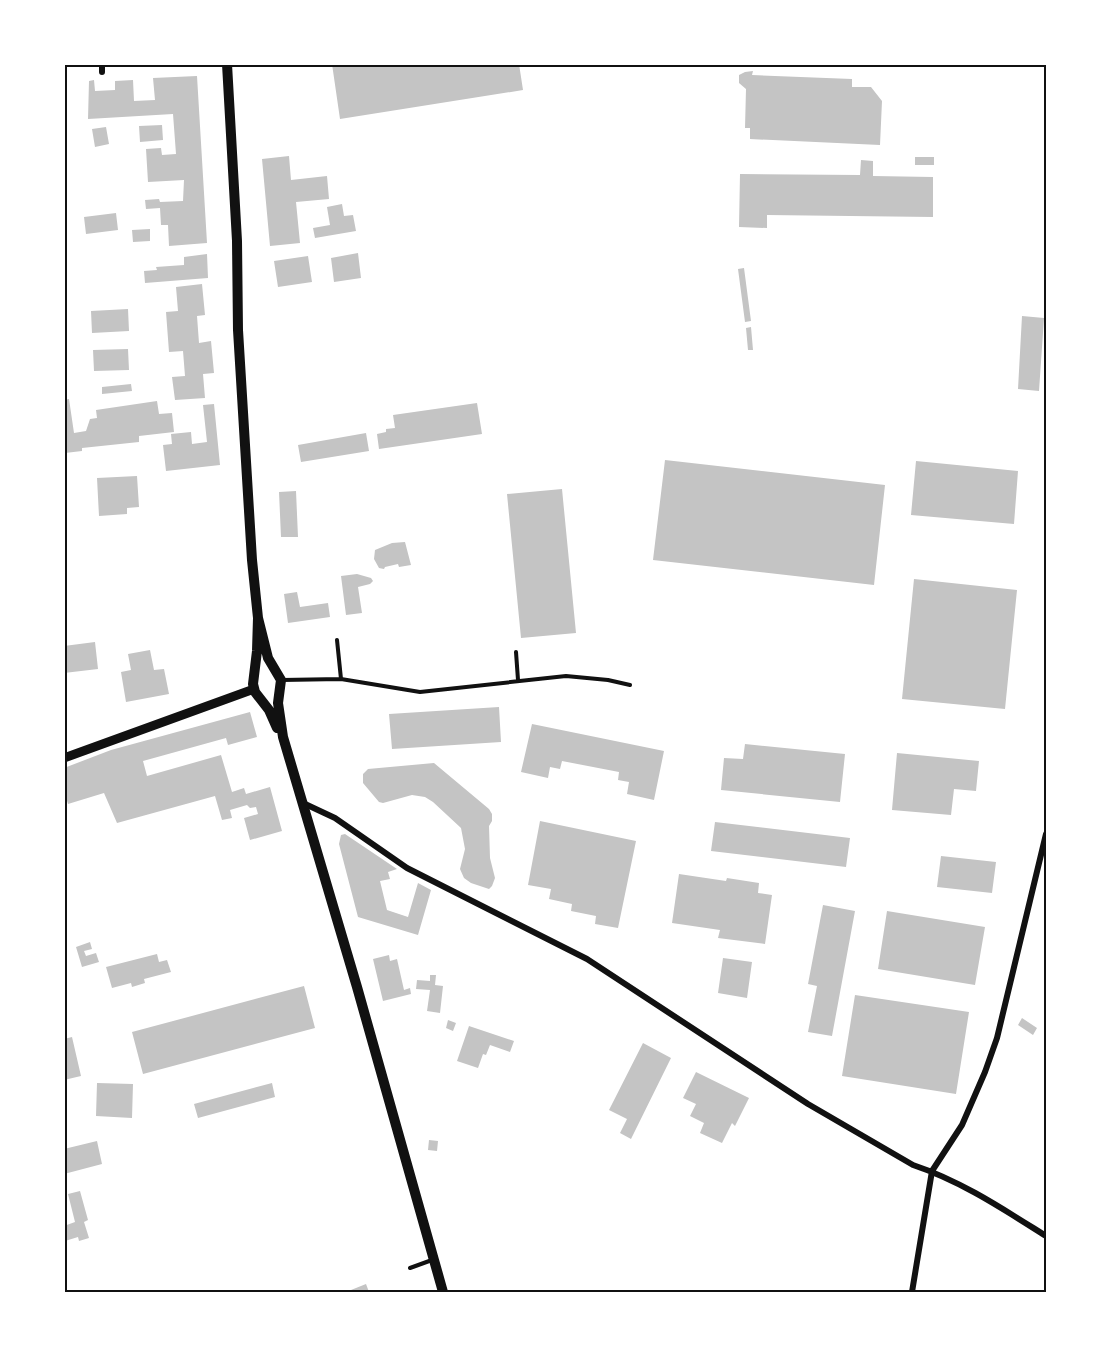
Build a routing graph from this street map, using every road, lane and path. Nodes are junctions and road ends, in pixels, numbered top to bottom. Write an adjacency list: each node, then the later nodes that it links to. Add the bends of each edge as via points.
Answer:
1 (102, 64): 3 (street)
2 (227, 64): 4 (main road, via 239,341)
3 (102, 72)
4 (258, 618): 8 (main road, via 268,658); 11 (main road)
5 (336, 640): 7 (lane)
6 (516, 652): 9 (lane)
7 (341, 679): 8 (lane); 9 (lane, via 420,692)
8 (280, 680): 11 (main road, via 272,698 264,698); 11 (main road, via 264,670 256,675); 12 (main road, via 278,703)
9 (518, 680): 10 (lane, via 580,676)
10 (630, 685)
11 (255, 688): 12 (main road); 13 (street)
12 (284, 737): 14 (main road)
13 (64, 758)
14 (303, 803): 16 (street, via 335,818 407,868 587,959 808,1104 913,1165); 18 (main road)
15 (1047, 834): 16 (street, via 997,1038 962,1125)
16 (932, 1171): 17 (street); 21 (street)
17 (1047, 1236)
18 (433, 1260): 19 (lane); 20 (main road)
19 (411, 1268)
20 (442, 1293)
21 (912, 1293)

